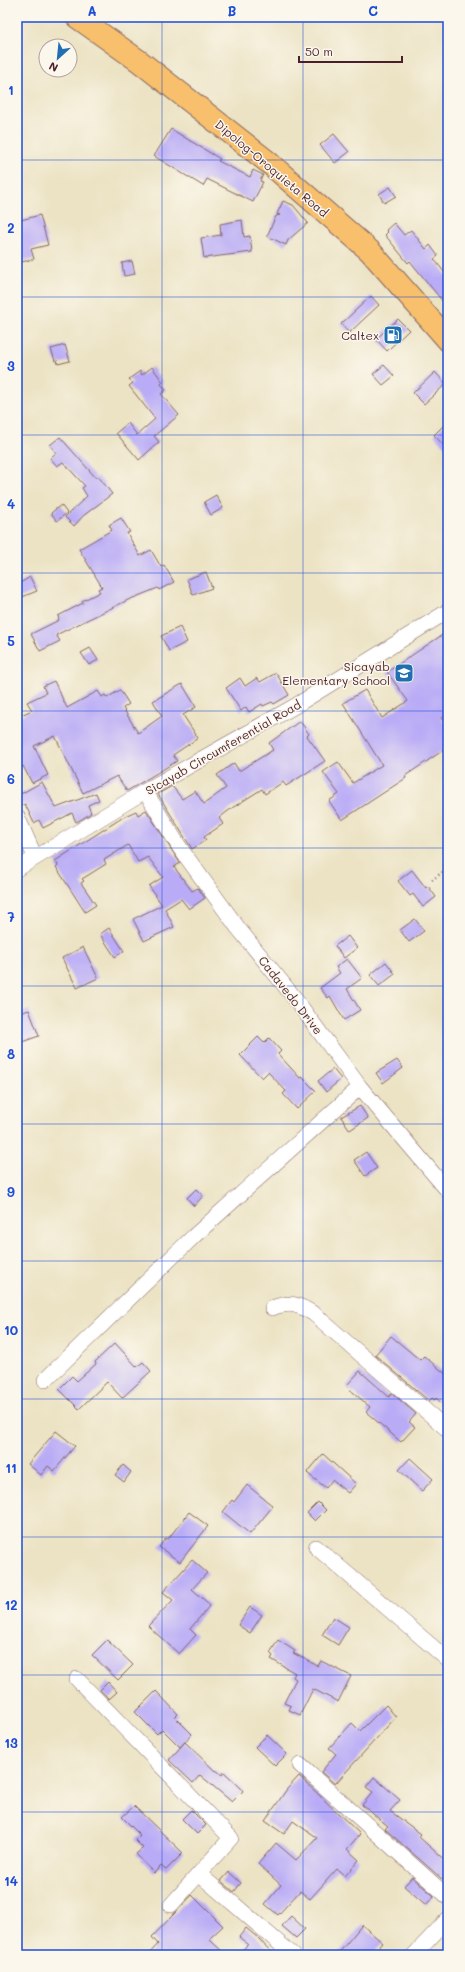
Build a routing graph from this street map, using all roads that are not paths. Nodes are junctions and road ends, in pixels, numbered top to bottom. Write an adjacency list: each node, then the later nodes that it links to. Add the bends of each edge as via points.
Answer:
1 (77, 17): 2 (highway, Dipolog-Oroquieta Road, via 139,60 262,157 370,251)
2 (448, 340)
3 (448, 611): 4 (street, Sicayab Circumferential Road, via 294,706)
4 (145, 791): 6 (street, Sicayab Circumferential Road); 8 (street, Cadavedo Drive, via 207,886)
5 (17, 816): 6 (street)
6 (35, 857): 7 (street, Sicayab Circumferential Road)
7 (17, 869)
8 (360, 1087): 9 (street, Cadavedo Drive); 11 (street, via 193,1237)
9 (448, 1191)
10 (272, 1308): 12 (street, via 285,1303 302,1306 314,1314)
11 (45, 1380)
12 (448, 1430)
13 (316, 1547): 14 (street)
14 (448, 1660)
15 (77, 1679): 17 (street, via 231,1838)
16 (300, 1765): 18 (street)
17 (200, 1874): 19 (street); 21 (street)
18 (448, 1897)
19 (171, 1905)
20 (448, 1919): 22 (street)
21 (293, 1955)
22 (414, 1955)

